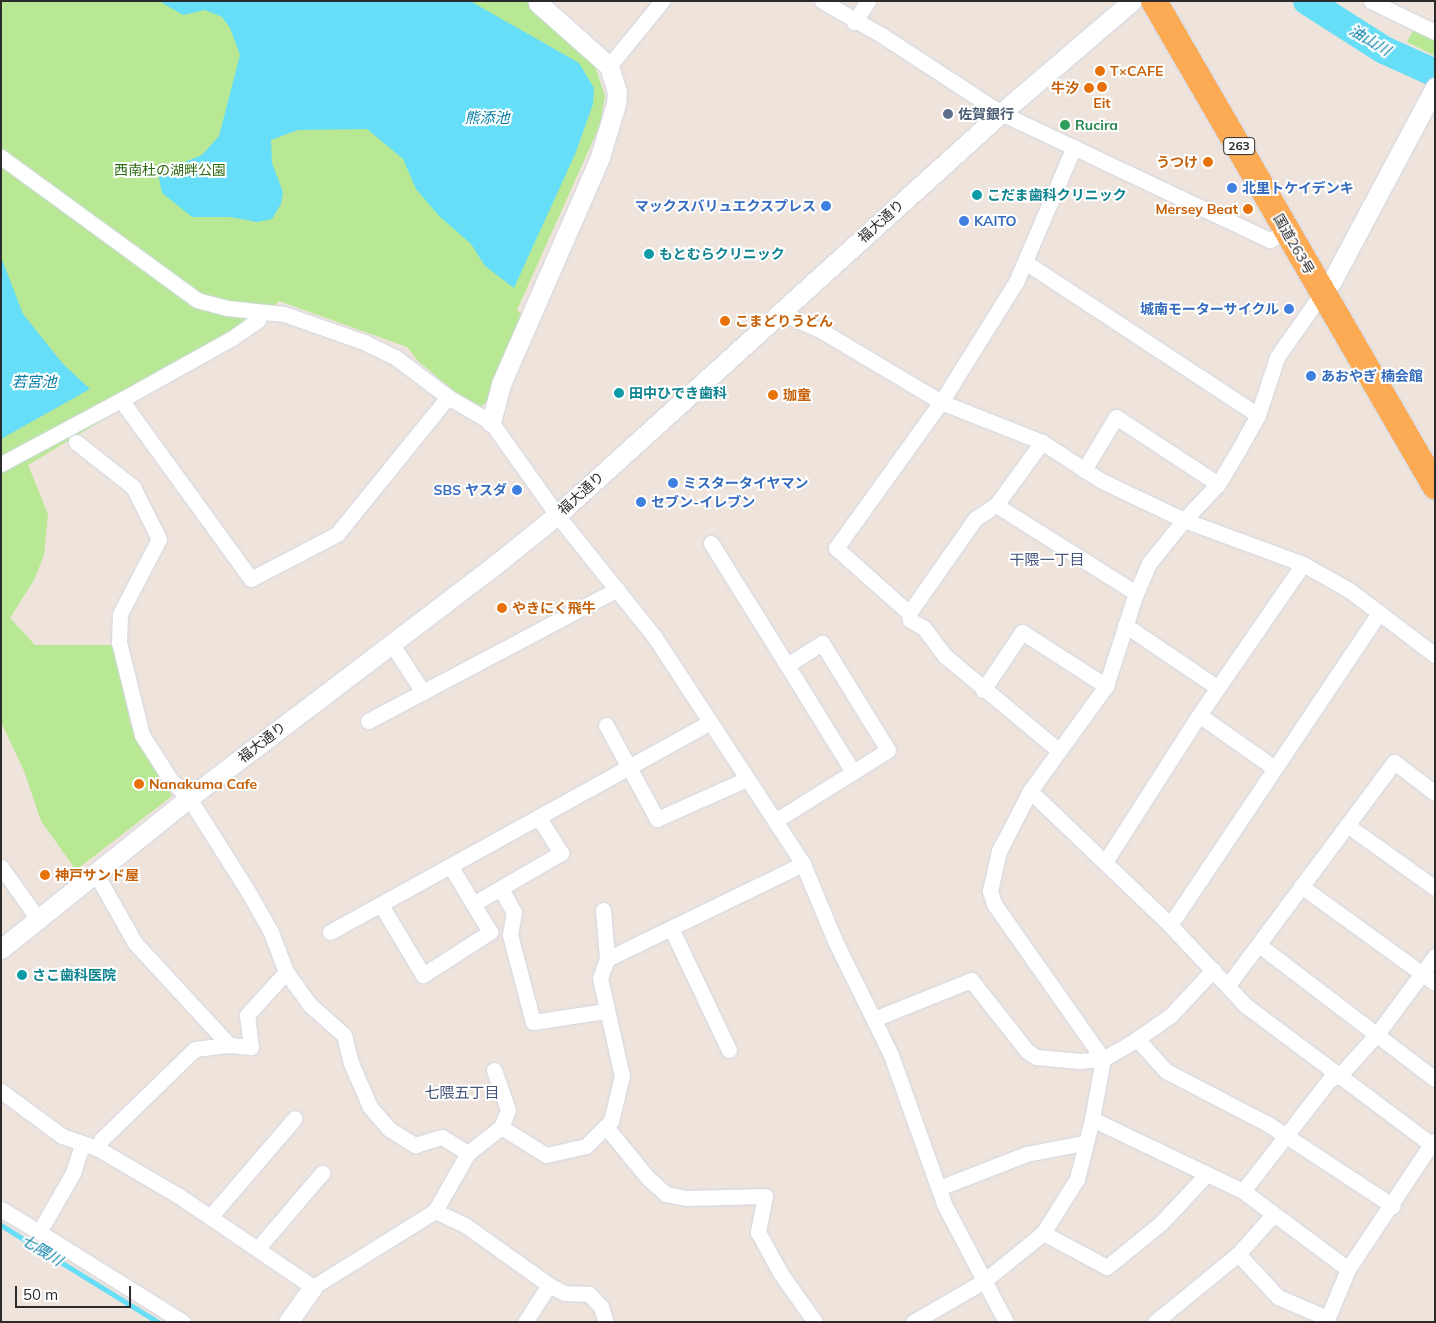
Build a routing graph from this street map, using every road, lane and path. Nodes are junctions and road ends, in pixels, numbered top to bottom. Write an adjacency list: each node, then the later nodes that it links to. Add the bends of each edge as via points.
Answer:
1 (662, 1): 10 (street)
2 (822, 1): 8 (street)
3 (868, 1): 8 (street)
4 (1132, 1): 12 (street, 福大通り)
5 (1154, 1): 15 (highway, 国道263号 / 263)
6 (1371, 1): 9 (street)
7 (537, 2): 10 (street)
8 (854, 22): 12 (street, via 884,36)
9 (1435, 32)
10 (609, 66): 24 (street, via 617,92 610,132 500,384)
11 (1434, 88): 17 (street, via 1332,281)
12 (1001, 113): 13 (street); 19 (street, 福大通り)
13 (1074, 147): 15 (street, via 1270,240); 16 (street)
14 (1, 157): 18 (street, via 197,300)
15 (1287, 231): 17 (highway, 国道263号 / 263)
16 (1025, 262): 22 (street, via 1016,282); 23 (street)
17 (1322, 292): 23 (street, via 1277,356); 30 (highway, 国道263号 / 263)
18 (262, 312): 20 (street, via 312,322 364,342 395,357); 21 (street, via 258,320 234,337)
19 (779, 312): 22 (street, via 822,332); 32 (street, 福大通り)
20 (448, 397): 21 (street, via 337,534 251,579); 24 (street)
21 (121, 400): 27 (street)
22 (940, 402): 26 (street); 38 (street, via 836,548)
23 (1258, 415): 29 (street)
24 (491, 422): 32 (street)
25 (76, 442): 59 (street, via 133,487 159,539 120,614 119,642 142,735 170,779)
26 (1042, 442): 28 (street); 31 (street)
27 (1, 464)
28 (1084, 470): 29 (street, via 1116,417); 33 (street)
29 (1218, 484): 33 (street)
30 (1435, 486)
31 (996, 505): 37 (street); 38 (street, via 975,519)
32 (557, 515): 36 (street); 41 (street, 福大通り)
33 (1184, 520): 35 (street); 37 (street, via 1155,554)
34 (711, 543): 43 (street)
35 (1303, 564): 39 (street, via 1349,590); 45 (street)
36 (617, 589): 47 (street); 50 (street, via 654,636)
37 (1136, 593): 40 (street)
38 (909, 613): 46 (street, via 910,620 924,628 945,656)
39 (1379, 613): 42 (street); 53 (street)
40 (1125, 625): 44 (street); 45 (street)
41 (391, 644): 47 (street); 59 (street, 福大通り)
42 (1435, 655)
43 (787, 665): 55 (street); 55 (street, via 822,643 888,750)
44 (1106, 686): 46 (street, via 1022,632); 52 (street)
45 (1218, 688): 48 (street)
46 (983, 690): 52 (street, via 1011,709)
47 (422, 692): 49 (street)
48 (1199, 715): 53 (street); 63 (street)
49 (368, 721)
50 (710, 722): 54 (street); 56 (street)
51 (606, 726): 54 (street)
52 (1058, 750): 57 (street)
53 (1273, 767): 75 (street)
54 (630, 769): 56 (street, via 657,819); 60 (street)
55 (853, 772): 61 (street)
56 (748, 779): 61 (street)
57 (1030, 791): 63 (street); 93 (street, via 999,851 990,891 994,904)
58 (1435, 793): 62 (street, via 1394,762)
59 (189, 798): 67 (street, 福大通り); 83 (street, via 271,932)
60 (539, 818): 66 (street); 70 (street, via 561,853)
61 (775, 821): 64 (street)
62 (1347, 824): 68 (street); 69 (street)
63 (1105, 862): 75 (street)
64 (803, 864): 76 (street); 88 (street)
65 (1, 867): 74 (street)
66 (451, 867): 71 (street); 72 (street)
67 (96, 874): 74 (street, 福大通り); 91 (street, via 135,943)
68 (1301, 886): 78 (street); 84 (street)
69 (1435, 888)
70 (501, 889): 71 (street); 87 (street, via 514,912 510,935 533,1022)
71 (473, 904): 72 (street, via 490,932 423,975)
72 (381, 905): 77 (street)
73 (603, 910): 81 (street)
74 (39, 920): 79 (street, 福大通り)
75 (1170, 925): 82 (street)
76 (671, 928): 81 (street); 92 (street)
77 (330, 932)
78 (1259, 945): 86 (street); 89 (street)
79 (1, 949)
80 (1435, 956): 84 (street)
81 (607, 959): 87 (street, via 600,978)
82 (1213, 970): 86 (street); 90 (street, via 1171,1015)
83 (286, 972): 91 (street, via 247,1016 251,1047); 106 (street, via 310,1005 344,1034 351,1062 370,1106 389,1129 415,1145 442,1137)
84 (1422, 973): 85 (street); 89 (street)
85 (1435, 983)
86 (1228, 985): 95 (street, via 1245,1005)
87 (606, 1011): 101 (street, via 622,1076 612,1121)
88 (874, 1019): 93 (street, via 971,980 1036,1058); 109 (street, via 891,1055)
89 (1377, 1034): 95 (street); 96 (street)
90 (1136, 1039): 93 (street); 102 (street, via 1166,1071)
91 (229, 1045): 105 (street, via 196,1049 102,1139)
92 (729, 1050)
93 (1102, 1059): 99 (street)
94 (494, 1070): 100 (street, via 508,1110)
95 (1339, 1076): 102 (street, via 1330,1078); 103 (street)
96 (1435, 1079)
97 (1, 1091): 105 (street, via 62,1136)
98 (294, 1118): 114 (street)
99 (1092, 1119): 104 (street); 108 (street)
100 (501, 1127): 101 (street, via 546,1155 578,1149); 106 (street)
101 (606, 1127): 129 (street, via 648,1178 666,1194 686,1198 765,1196 758,1232 781,1274)
102 (1287, 1137): 110 (street); 111 (street)
103 (1433, 1142): 111 (street)
104 (1085, 1143): 109 (street, via 1026,1154); 117 (street, via 1077,1179)
105 (90, 1146): 114 (street); 116 (street)
106 (468, 1153): 113 (street)
107 (322, 1173): 118 (street)
108 (1207, 1174): 110 (street); 117 (street, via 1161,1223 1107,1268)
109 (938, 1188): 121 (street)
110 (1243, 1192): 115 (street)
111 (1393, 1206): 120 (street)
112 (1, 1209): 116 (street)
113 (435, 1211): 122 (street, via 465,1225); 123 (street)
114 (210, 1216): 118 (street)
115 (1272, 1216): 119 (street); 120 (street)
116 (39, 1232): 125 (street)
117 (1043, 1233): 121 (street)
118 (258, 1248): 123 (street)
119 (1238, 1254): 124 (street, via 1278,1297); 132 (street)
120 (1348, 1269): 124 (street)
121 (984, 1281): 130 (street); 131 (street)
122 (549, 1285): 127 (street); 128 (street, via 564,1293 589,1294 601,1307)
123 (313, 1287): 126 (street)
124 (1327, 1320)
125 (183, 1322)
126 (288, 1322)
127 (525, 1322)
128 (606, 1322)
129 (815, 1322)
130 (913, 1322)
131 (1006, 1322)
132 (1155, 1322)

